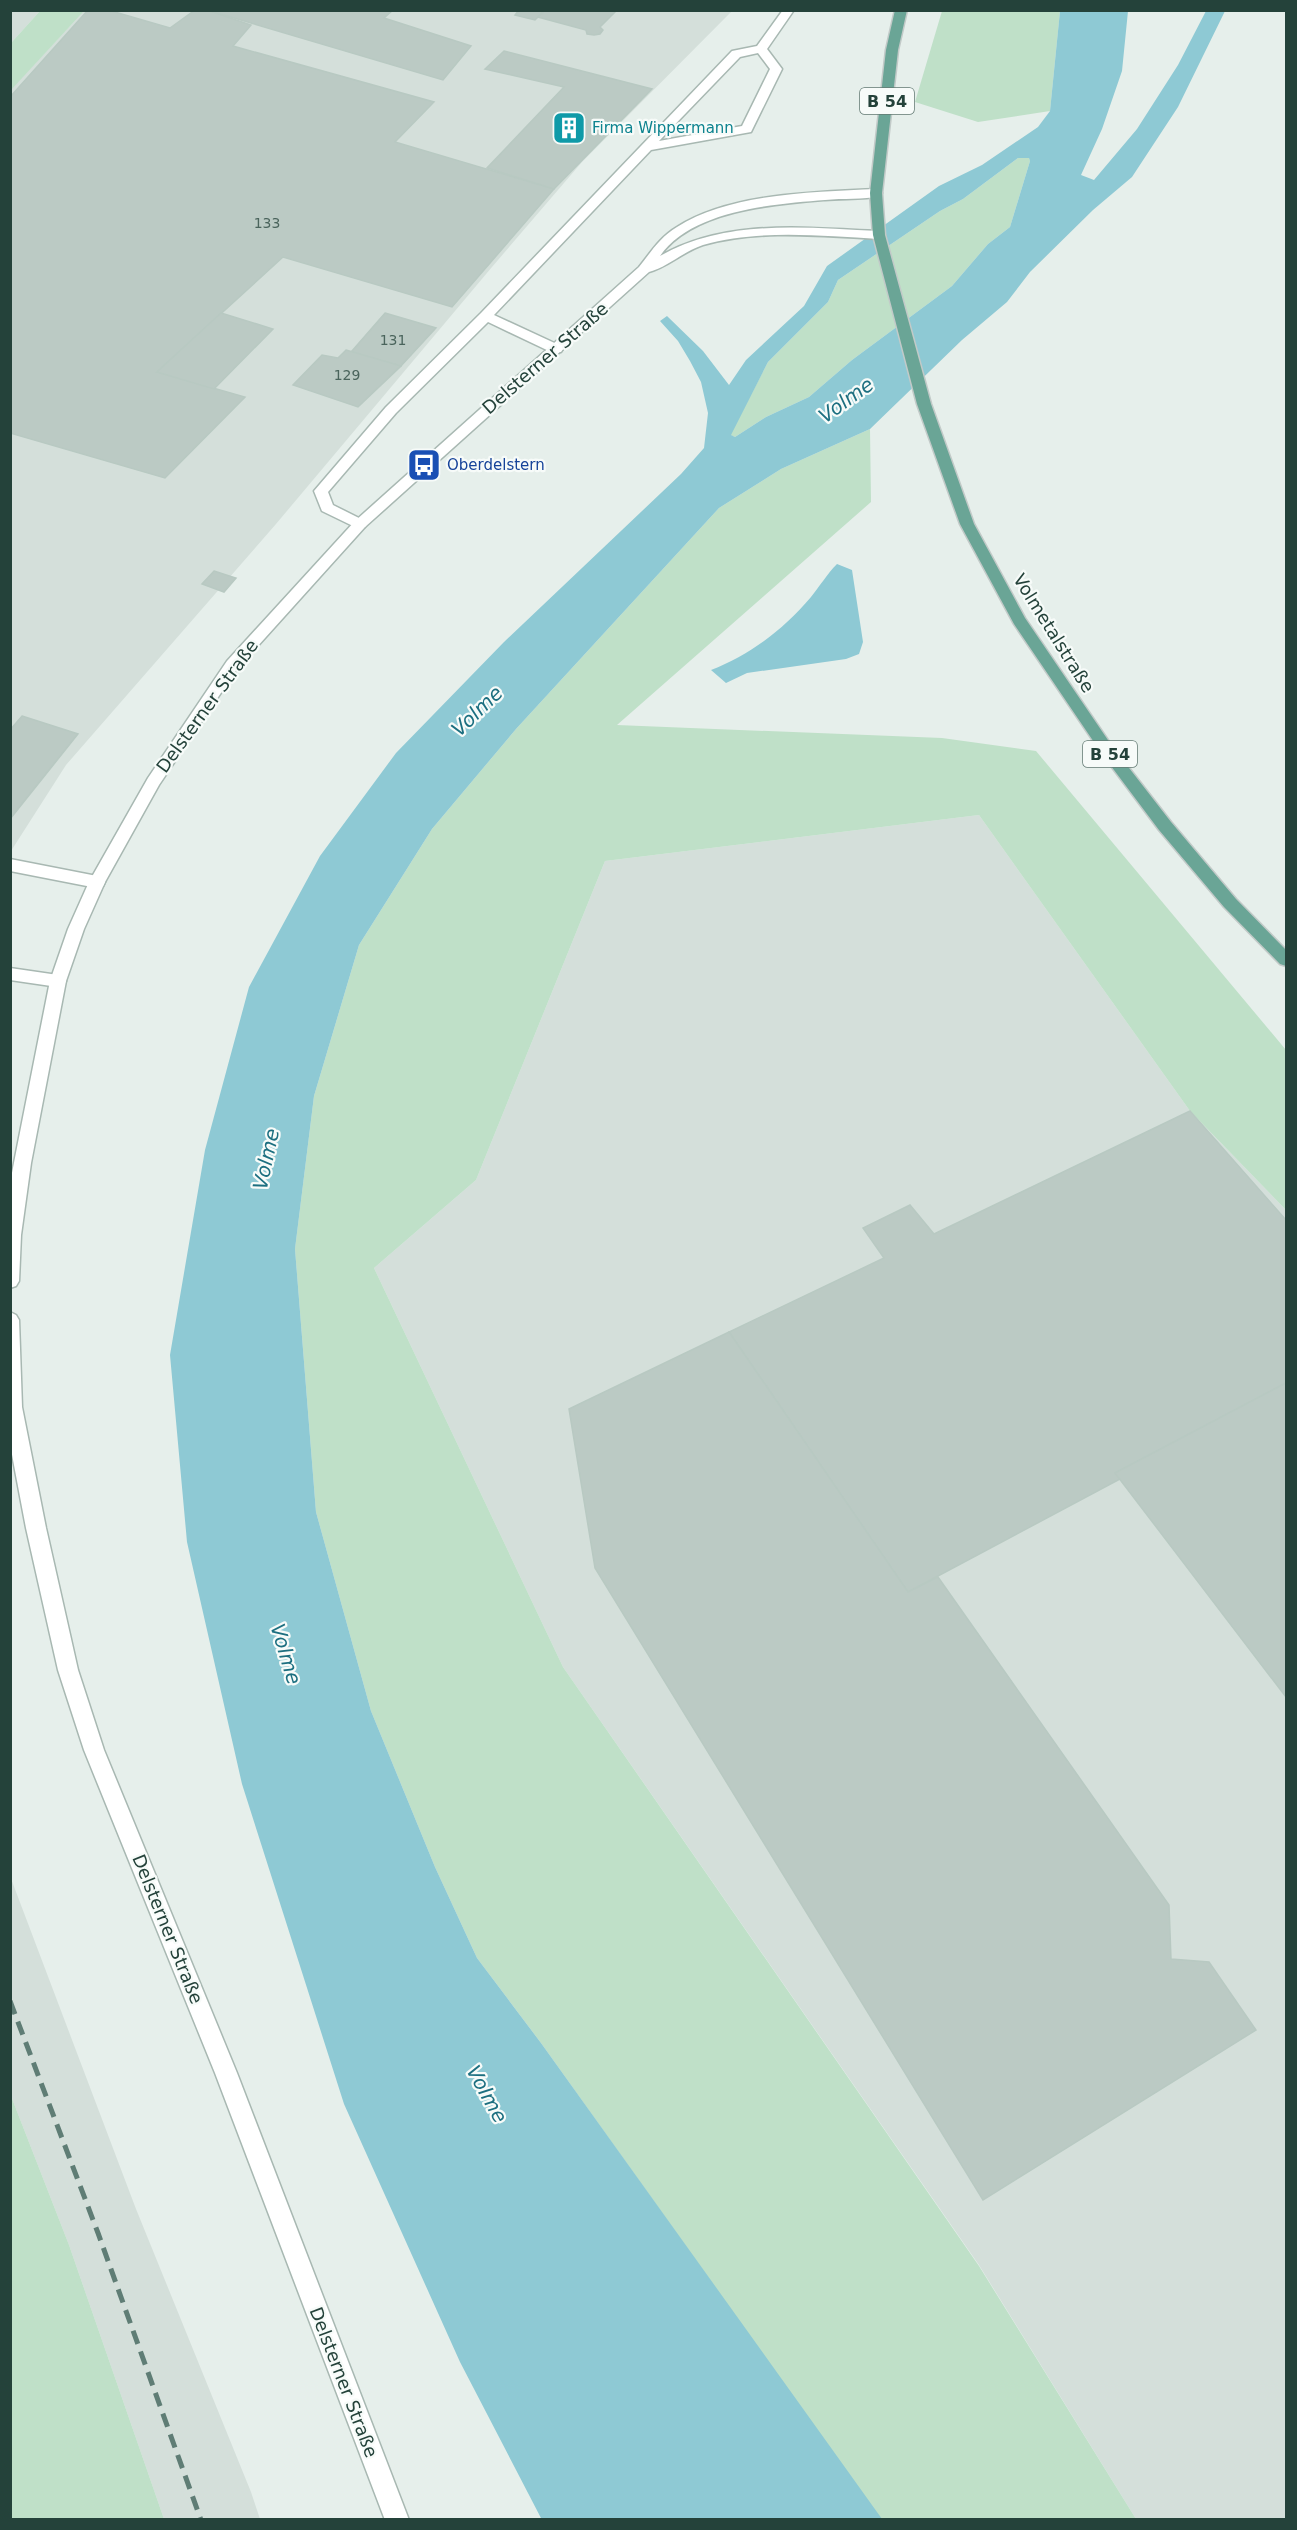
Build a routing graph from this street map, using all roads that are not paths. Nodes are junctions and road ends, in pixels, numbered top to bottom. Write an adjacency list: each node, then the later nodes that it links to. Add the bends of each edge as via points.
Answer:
1 (789, 10): 3 (street)
2 (901, 10): 5 (main road, B 54, via 892,50)
3 (761, 49): 4 (street, via 736,54); 4 (street, via 776,69 747,129)
4 (649, 147): 8 (street)
5 (876, 193): 6 (main road, B 54); 7 (street, Delsterner Straße, via 800,197 718,215 681,230 664,243)
6 (879, 235): 7 (street, Delsterner Straße, via 785,231 714,238); 13 (main road, Volmetalstraße / B 54, via 924,404 967,524 1019,620 1107,750 1165,826 1230,903)
7 (644, 270): 9 (street, Delsterner Straße)
8 (486, 316): 9 (street); 10 (street, via 391,410 321,491 327,508)
9 (556, 349): 10 (street, Delsterner Straße)
10 (360, 524): 12 (street, Delsterner Straße, via 232,665 153,782)
11 (10, 865): 12 (street)
12 (97, 882): 15 (street, Delsterner Straße)
13 (1287, 960)
14 (10, 974): 15 (street)
15 (58, 981): 16 (street, Delsterner Straße, via 22,1163)
16 (10, 1281)
17 (10, 1320): 18 (street, Delsterner Straße, via 14,1407 68,1670 94,1750 226,2073)
18 (397, 2520)

